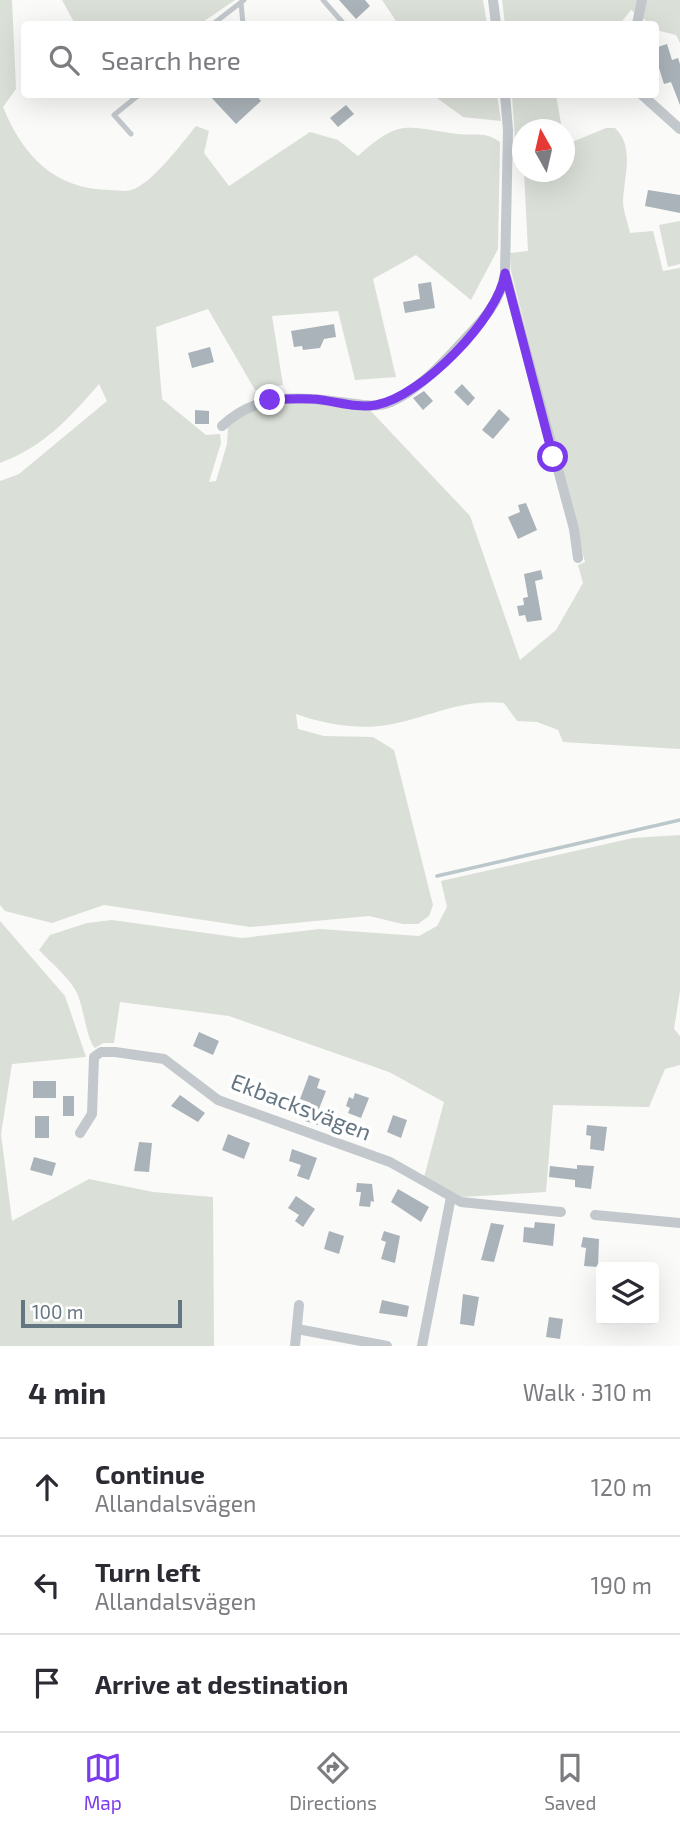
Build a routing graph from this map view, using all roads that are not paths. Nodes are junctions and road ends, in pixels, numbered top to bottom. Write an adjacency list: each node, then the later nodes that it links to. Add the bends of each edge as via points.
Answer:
1 (323, 0): 7 (lane)
2 (493, 0): 8 (street)
3 (642, 0): 9 (street)
4 (242, 1): 5 (lane); 6 (lane)
5 (217, 21)
6 (243, 21)
7 (341, 21)
8 (496, 21)
9 (638, 21)
10 (135, 98): 14 (lane, via 114,115)
11 (505, 98): 15 (street)
12 (645, 98): 13 (street)
13 (680, 129)
14 (131, 134)
15 (505, 273): 16 (street, via 491,312 434,373 390,402 372,406 311,398 270,400 239,411); 17 (street)
16 (222, 426)
17 (578, 558)
18 (80, 1133): 19 (street, Ekbacksvägen, via 92,1114 94,1056 115,1052 164,1059 218,1100 390,1162)
19 (451, 1197): 20 (street, via 461,1202); 27 (street)
20 (561, 1212)
21 (595, 1215): 22 (street)
22 (680, 1223)
23 (299, 1305): 24 (street)
24 (297, 1329): 25 (street); 26 (street)
25 (295, 1346)
26 (387, 1346)
27 (422, 1346)

